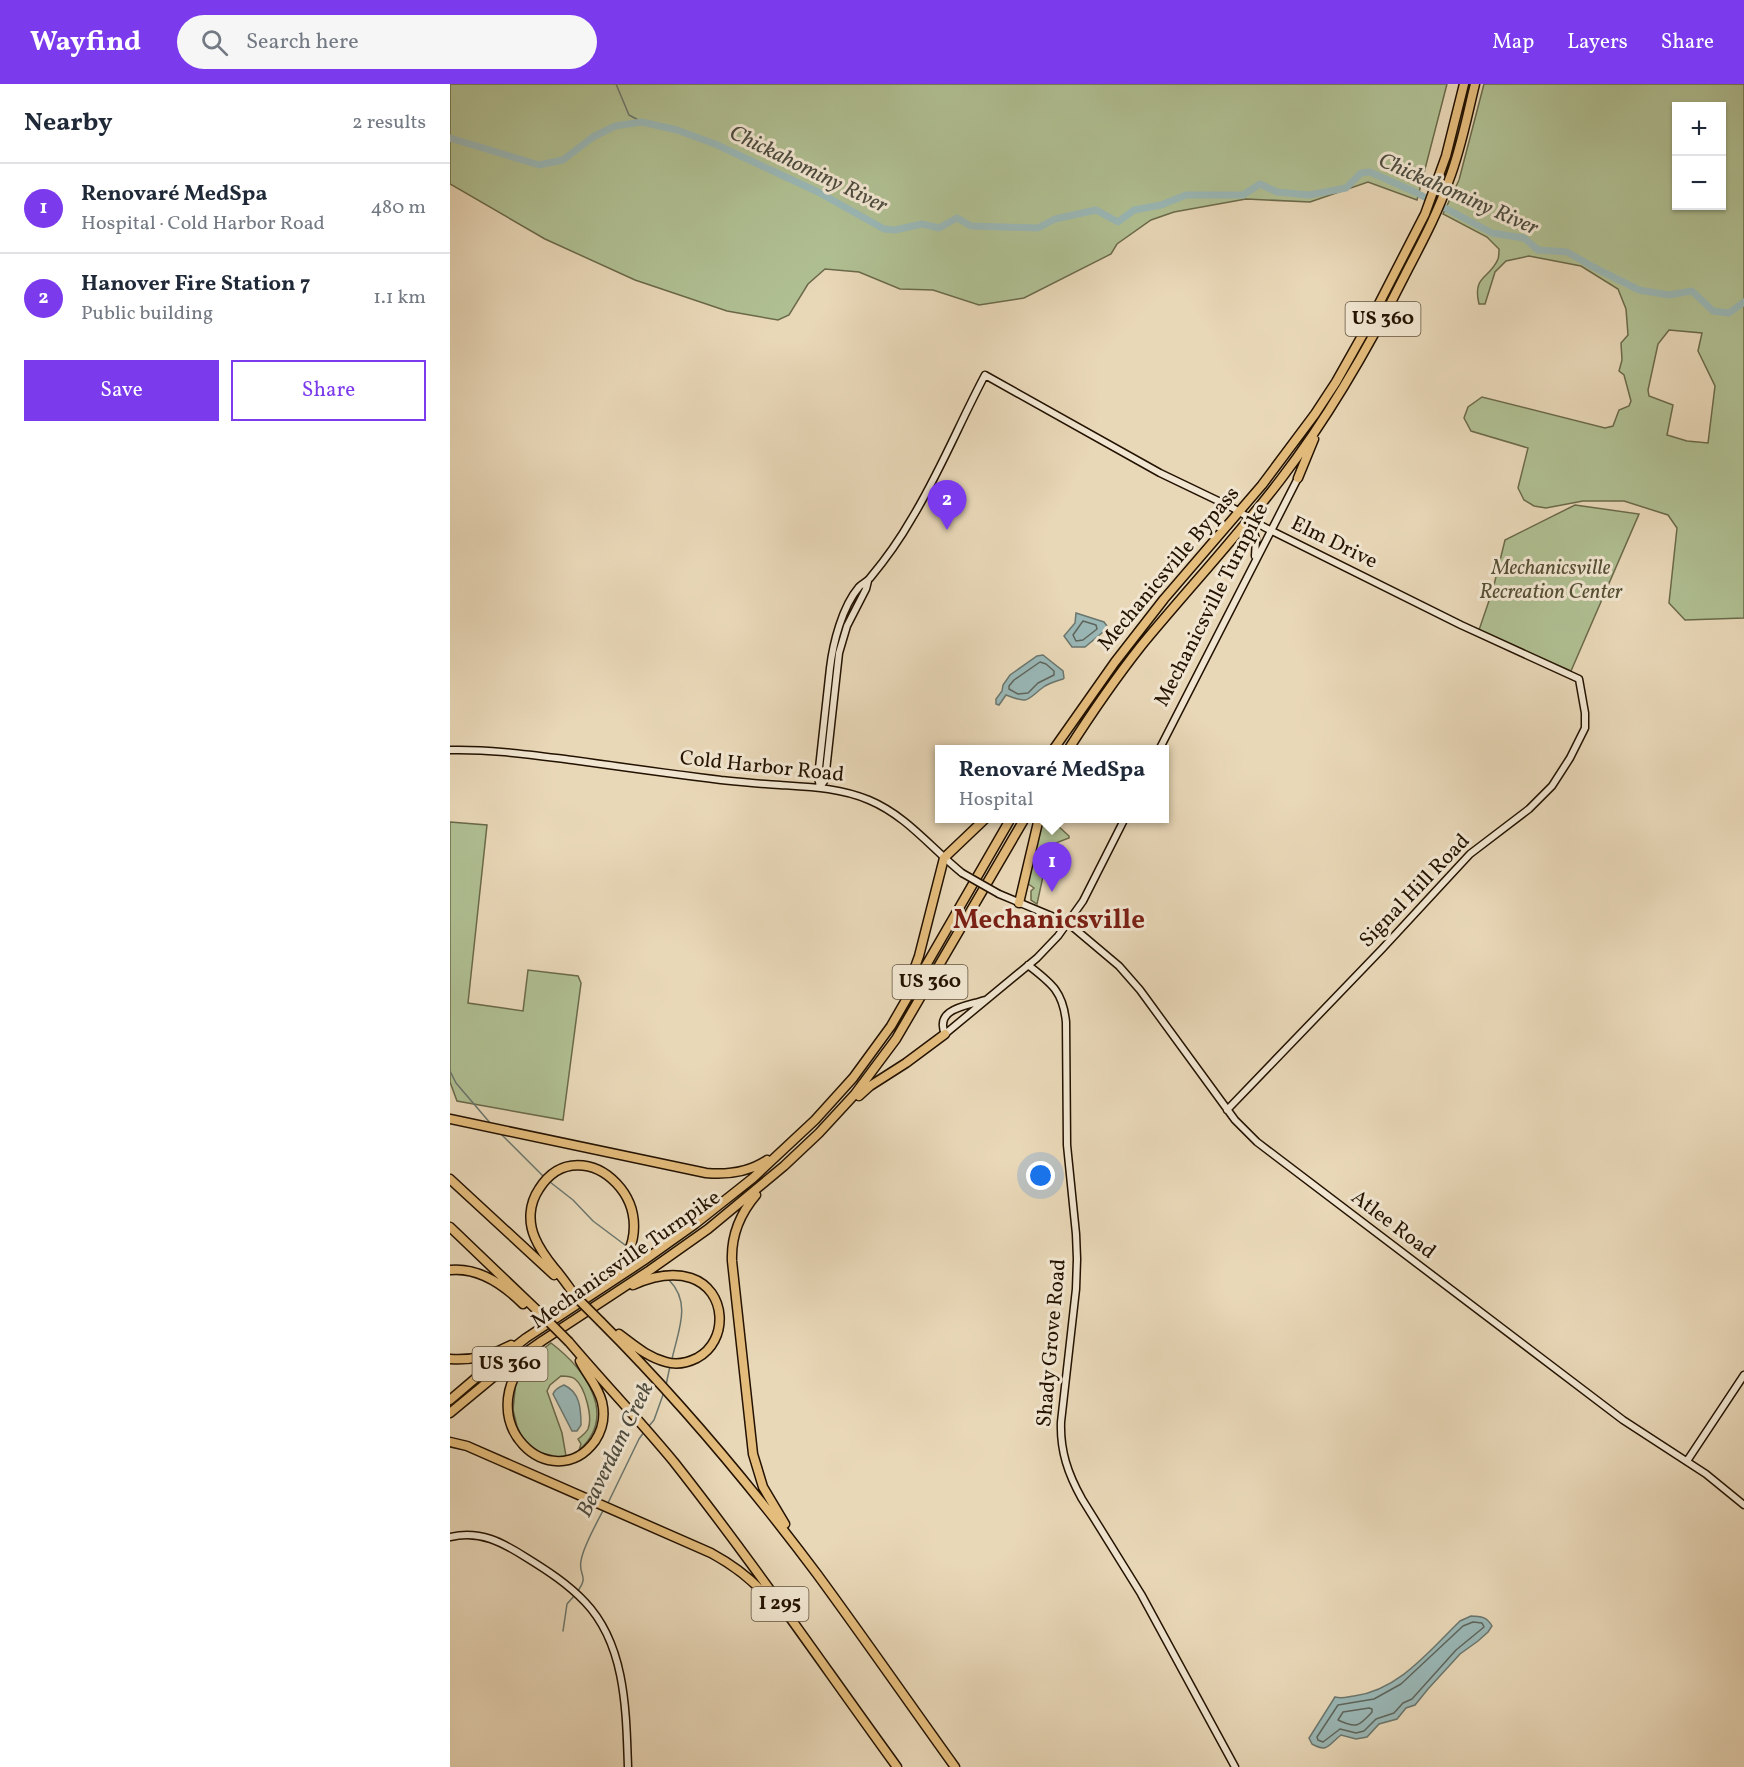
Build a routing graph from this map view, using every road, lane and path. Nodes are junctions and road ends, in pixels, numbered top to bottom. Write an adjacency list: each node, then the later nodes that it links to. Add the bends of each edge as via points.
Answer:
1 (1464, 84): 3 (highway, US 360)
2 (1475, 84): 3 (highway, US 360, via 1449,183)
3 (1429, 216): 4 (highway, US 360, via 1377,332); 6 (highway, Mechanicsville Bypass / US 360, via 1315,414)
4 (1325, 418): 5 (highway); 7 (highway, Mechanicsville Bypass / US 360)
5 (1298, 478): 8 (main road, Mechanicsville Turnpike)
6 (1240, 512): 7 (main road, Elm Drive); 11 (highway, Mechanicsville Bypass / US 360, via 1147,620); 15 (main road, Elm Drive, via 1160,473 985,375 924,500 904,532 860,586 840,626 832,653)
7 (1250, 518): 8 (main road, Elm Drive); 9 (main road, via 1256,539); 12 (highway, Mechanicsville Bypass / US 360, via 1140,648)
8 (1270, 531): 9 (main road, Mechanicsville Turnpike); 10 (main road, Elm Drive)
9 (1255, 561): 13 (main road, Mechanicsville Turnpike)
10 (1579, 679): 31 (main road, Signal Hill Road, via 1585,728 1545,794 1470,854)
11 (1056, 745)
12 (1072, 745)
13 (1163, 745)
14 (450, 750): 15 (main road, Cold Harbor Road, via 531,754 756,784)
15 (820, 787): 21 (main road, Cold Harbor Road, via 846,791 887,808)
16 (982, 823): 21 (highway)
17 (1009, 823): 29 (highway, US 360)
18 (1023, 823): 33 (highway, US 360, via 896,1039 855,1094)
19 (1038, 823): 22 (highway)
20 (1123, 823): 23 (main road)
21 (944, 858): 22 (main road, Cold Harbor Road, bridge, via 962,873); 29 (highway, via 910,983)
22 (1019, 903): 23 (main road, Cold Harbor Road)
23 (1068, 923): 24 (main road); 31 (main road, Atlee Road, via 1125,971)
24 (1028, 965): 25 (main road); 59 (main road, Shady Grove Road, via 1056,990 1066,1022 1068,1145 1077,1259 1061,1422 1064,1460 1074,1485 1141,1594)
25 (986, 1000): 26 (main road); 27 (main road)
26 (953, 1010): 27 (main road, via 950,1018); 28 (main road, via 944,1018)
27 (955, 1026): 28 (main road)
28 (945, 1034): 33 (highway, via 870,1086)
29 (871, 1054): 30 (highway, US 360)
30 (834, 1099): 32 (highway, via 770,1158 729,1173 706,1173); 39 (highway, Mechanicsville Turnpike / US 360, via 753,1178 695,1224)
31 (1227, 1110): 51 (main road, Atlee Road, via 1266,1149 1623,1420)
32 (450, 1119)
33 (819, 1133): 34 (highway, Mechanicsville Turnpike / US 360)
34 (804, 1147): 41 (highway, Mechanicsville Turnpike / US 360, via 708,1228); 54 (highway, via 746,1207 734,1233 732,1261 755,1464 772,1504)
35 (450, 1179): 38 (highway)
36 (450, 1227): 40 (highway, I 295)
37 (450, 1270): 40 (highway, via 469,1270 486,1276)
38 (564, 1283): 39 (highway); 39 (highway, via 533,1234 531,1212 538,1190 548,1179 566,1168 589,1167 612,1177 621,1188 634,1224 632,1242 621,1265)
39 (575, 1302): 42 (highway, Mechanicsville Turnpike / US 360); 43 (highway, I 295, bridge)
40 (537, 1311): 45 (highway, I 295, bridge)
41 (581, 1314): 43 (highway, via 634,1285 674,1275 703,1284 719,1311 720,1324 710,1348 689,1362 676,1364 639,1350); 44 (highway, Mechanicsville Turnpike / US 360)
42 (557, 1316): 46 (highway, via 496,1352); 48 (highway, Mechanicsville Turnpike / US 360)
43 (601, 1322): 54 (highway, I 295, via 734,1469)
44 (565, 1325): 45 (highway, via 523,1361 508,1393 514,1432 524,1446 543,1458 577,1456 593,1443 602,1427 601,1398); 49 (highway, Mechanicsville Turnpike / US 360)
45 (571, 1345): 55 (highway, I 295, via 659,1444)
46 (450, 1359)
47 (1744, 1375): 51 (main road)
48 (450, 1400)
49 (450, 1413)
50 (450, 1442): 55 (highway, via 711,1553 763,1592)
51 (1687, 1461): 52 (main road, Atlee Road)
52 (1744, 1505)
53 (450, 1537): 56 (main road, via 475,1534 508,1546 562,1580 587,1603 603,1626 616,1658 622,1684)
54 (816, 1573): 58 (highway, I 295)
55 (810, 1647): 57 (highway, I 295)
56 (628, 1767)
57 (897, 1767)
58 (955, 1767)
59 (1234, 1767)

